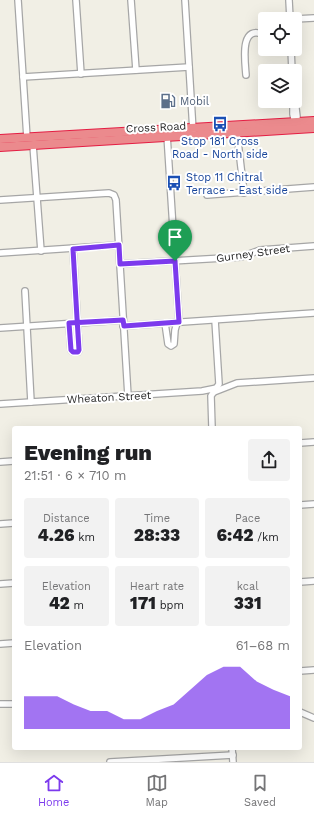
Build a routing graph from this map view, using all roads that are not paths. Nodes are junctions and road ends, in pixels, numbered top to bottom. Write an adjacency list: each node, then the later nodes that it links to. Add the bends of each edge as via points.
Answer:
1 (18, 0): 14 (street)
2 (76, 0): 12 (street)
3 (131, 0): 11 (street)
4 (185, 0): 10 (street)
5 (289, 0): 6 (street)
6 (290, 12)
7 (314, 18): 8 (street)
8 (302, 19)
9 (258, 34): 13 (street, via 254,33 247,38 244,54)
10 (189, 67): 11 (street); 19 (street)
11 (136, 70): 12 (street)
12 (80, 74): 14 (street)
13 (246, 76)
14 (23, 78): 22 (street)
15 (293, 108): 17 (street)
16 (314, 121): 17 (highway, Cross Road)
17 (295, 126): 18 (highway, Cross Road); 19 (highway, Cross Road); 20 (highway, Cross Road)
18 (314, 128)
19 (193, 132): 20 (highway, Cross Road); 21 (highway, Cross Road)
20 (237, 133): 28 (street)
21 (167, 134): 24 (highway, Cross Road); 37 (street)
22 (27, 138): 23 (highway, Cross Road); 24 (highway, Cross Road)
23 (0, 139)
24 (68, 139): 25 (highway, Cross Road)
25 (33, 145): 26 (highway, Cross Road); 30 (street)
26 (0, 147)
27 (314, 187): 28 (street)
28 (244, 193): 29 (street)
29 (207, 195)
30 (37, 198): 31 (street); 32 (street, via 109,193 114,195); 35 (street)
31 (0, 200)
32 (119, 245): 34 (street); 38 (street)
33 (314, 246): 37 (street, Gurney Street, via 260,250 241,257)
34 (73, 249): 35 (street); 44 (street)
35 (41, 251): 36 (street)
36 (0, 253)
37 (175, 261): 38 (street, Gurney Street); 42 (street)
38 (120, 264): 45 (street)
39 (25, 291): 47 (street)
40 (314, 313): 41 (street)
41 (215, 320): 42 (street); 50 (street)
42 (178, 322): 46 (street); 46 (street, via 174,344 171,346 166,339)
43 (69, 323): 44 (street); 44 (street, via 71,350 78,352); 47 (street)
44 (77, 323): 45 (street)
45 (123, 323): 46 (street); 52 (street)
46 (165, 323)
47 (27, 326): 48 (street); 53 (street)
48 (0, 328)
49 (314, 378): 51 (street, via 237,383)
50 (217, 388): 51 (street); 52 (street, Wheaton Street)
51 (212, 393): 55 (street)
52 (128, 396): 53 (street, Wheaton Street)
53 (31, 402): 54 (street, Wheaton Street)
54 (0, 404)
55 (212, 426)
56 (314, 442): 57 (street)
57 (302, 443)
58 (12, 461): 59 (street)
59 (0, 462)
60 (314, 504): 61 (street)
61 (302, 505)
62 (12, 523): 63 (street)
63 (0, 524)
64 (314, 581): 65 (street)
65 (302, 582)
66 (12, 583): 67 (street)
67 (0, 584)
68 (12, 643): 69 (street)
69 (0, 644)
70 (314, 670): 71 (street)
71 (302, 671)
72 (0, 704): 73 (street)
73 (12, 704)
74 (302, 713): 75 (street)
75 (314, 718)
76 (232, 750): 77 (street)
77 (233, 755): 78 (street); 80 (street)
78 (133, 761): 79 (street)
79 (110, 762)
80 (233, 762)

